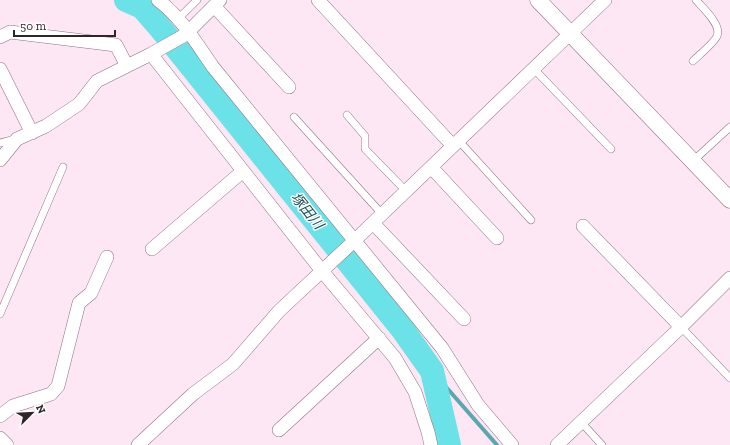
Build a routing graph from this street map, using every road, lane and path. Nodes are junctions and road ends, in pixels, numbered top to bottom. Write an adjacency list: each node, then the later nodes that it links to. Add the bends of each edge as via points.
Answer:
1 (158, 0): 8 (street, via 169,8)
2 (197, 0): 8 (lane)
3 (318, 0): 25 (street)
4 (538, 0): 10 (street)
5 (605, 0): 10 (street)
6 (696, 0): 13 (lane, via 712,18 718,30 717,37)
7 (217, 3): 9 (street); 18 (street)
8 (178, 20): 9 (street)
9 (186, 34): 12 (street); 38 (street)
10 (570, 34): 16 (street); 28 (street)
11 (0, 37): 14 (street, via 10,32 116,45)
12 (153, 53): 14 (street); 31 (street)
13 (693, 61)
14 (127, 66): 22 (street, via 97,81 79,104)
15 (0, 69): 17 (street)
16 (534, 69): 25 (street); 26 (lane)
17 (3, 83): 22 (street)
18 (289, 87)
19 (348, 115): 32 (lane, via 365,136 365,149)
20 (294, 117): 34 (lane)
21 (730, 127): 28 (lane)
22 (32, 133): 23 (street)
23 (17, 139): 24 (lane); 27 (street)
24 (0, 143)
25 (456, 143): 30 (street); 35 (lane)
26 (611, 149)
27 (0, 160)
28 (693, 161): 33 (street)
29 (63, 167): 43 (lane)
30 (431, 167): 32 (street); 37 (street)
31 (243, 171): 39 (street); 41 (street)
32 (406, 191): 34 (street)
33 (730, 200)
34 (378, 218): 38 (street); 44 (street)
35 (531, 220)
36 (583, 226): 45 (street)
37 (497, 238)
38 (354, 241): 41 (street); 55 (street, via 442,348 478,405)
39 (152, 249)
40 (107, 257): 48 (street, via 91,293 79,303 58,386 51,394 13,406)
41 (325, 269): 46 (street); 53 (street, via 279,311 233,364 193,394)
42 (729, 281): 45 (street)
43 (0, 314)
44 (464, 319)
45 (681, 327): 47 (lane); 49 (street)
46 (379, 338): 50 (street); 54 (street, via 395,358 415,392)
47 (730, 378)
48 (0, 416)
49 (581, 422): 56 (street); 57 (lane)
50 (279, 430)
51 (0, 438): 52 (street)
52 (7, 445)
53 (138, 445)
54 (431, 445)
55 (512, 445)
56 (558, 445)
57 (602, 445)

